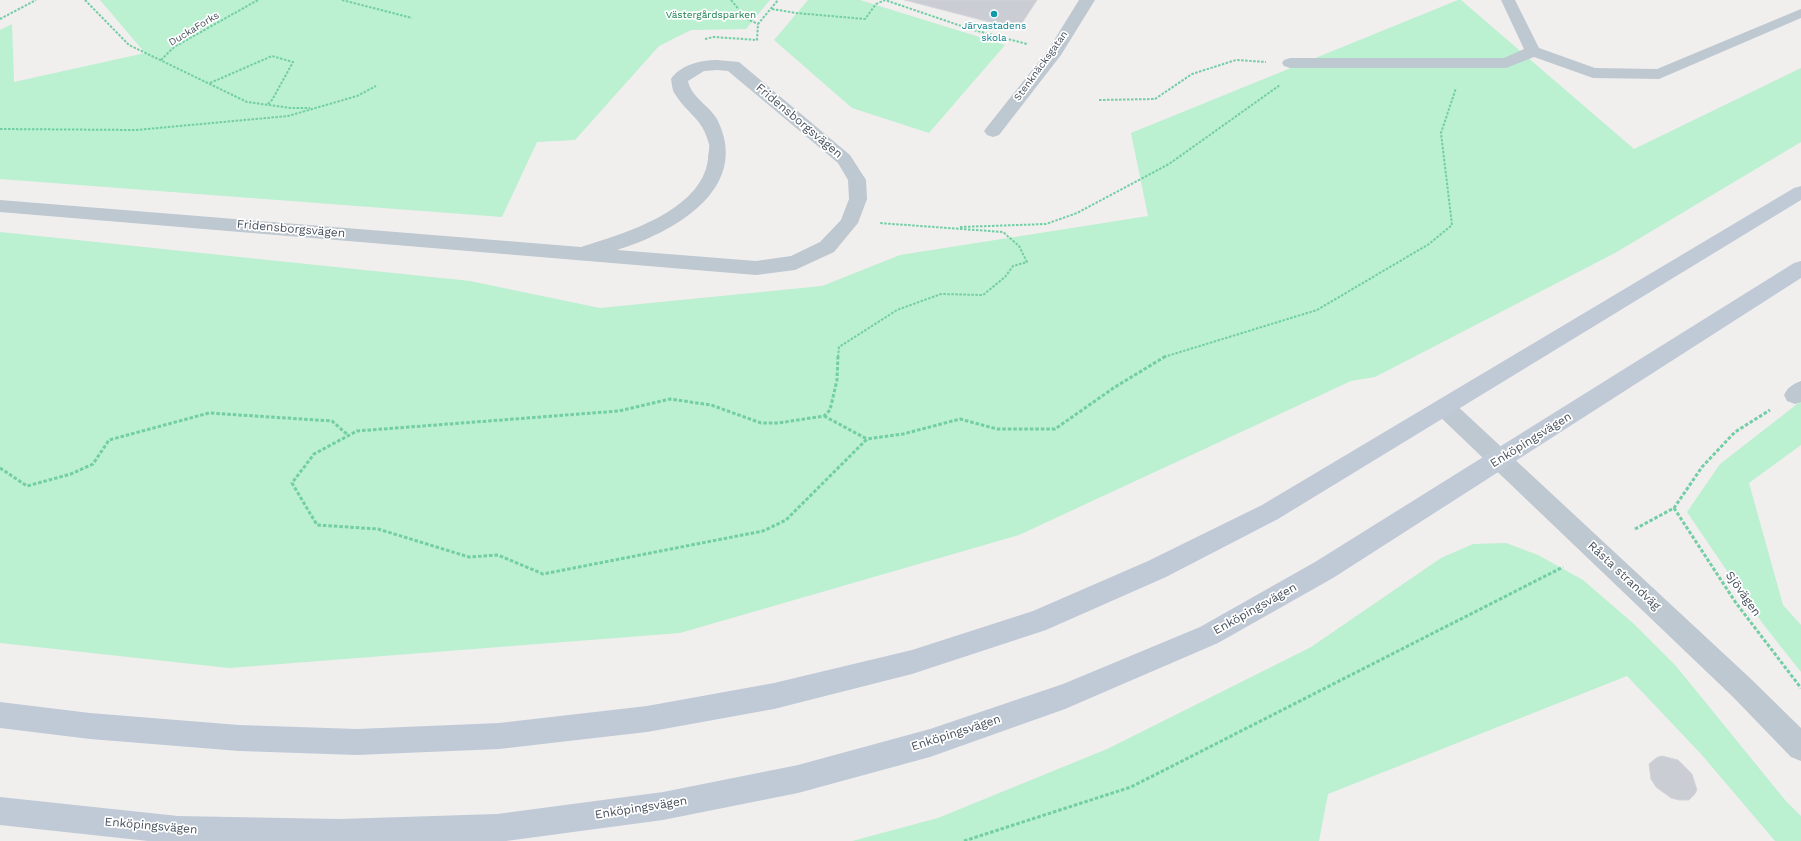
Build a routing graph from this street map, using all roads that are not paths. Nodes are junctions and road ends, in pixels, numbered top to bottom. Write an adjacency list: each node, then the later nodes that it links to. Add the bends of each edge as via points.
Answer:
1 (1087, 0): 6 (street, Stenknäcksgatan, via 1055,52)
2 (1508, 0): 4 (lane)
3 (1801, 13): 4 (lane, via 1659,74 1593,73)
4 (1532, 51): 5 (lane, via 1506,63)
5 (1290, 63)
6 (993, 131)
7 (1801, 192): 11 (main road)
8 (0, 206): 9 (street, Fridensborgsvägen)
9 (583, 253): 9 (street, Fridensborgsvägen, via 633,238 675,217 694,201 708,182 716,166 718,146 709,121 682,92 679,79 694,68 711,63 733,66 844,159 857,180 858,199 849,223 827,247 795,263 756,268)
10 (1801, 268): 12 (main road, Enköpingsvägen)
11 (1445, 408): 12 (street, Råsta strandväg); 13 (main road, via 1270,512 1157,569 1037,622 912,662 774,696 647,719 523,733 357,742 239,738 90,726)
12 (1500, 459): 14 (street, Råsta strandväg); 15 (main road, Enköpingsvägen, via 1324,570 1209,635 1065,696 930,743 798,779 663,806 497,828 339,833 178,830)
13 (0, 715)
14 (1801, 747)
15 (0, 810)

